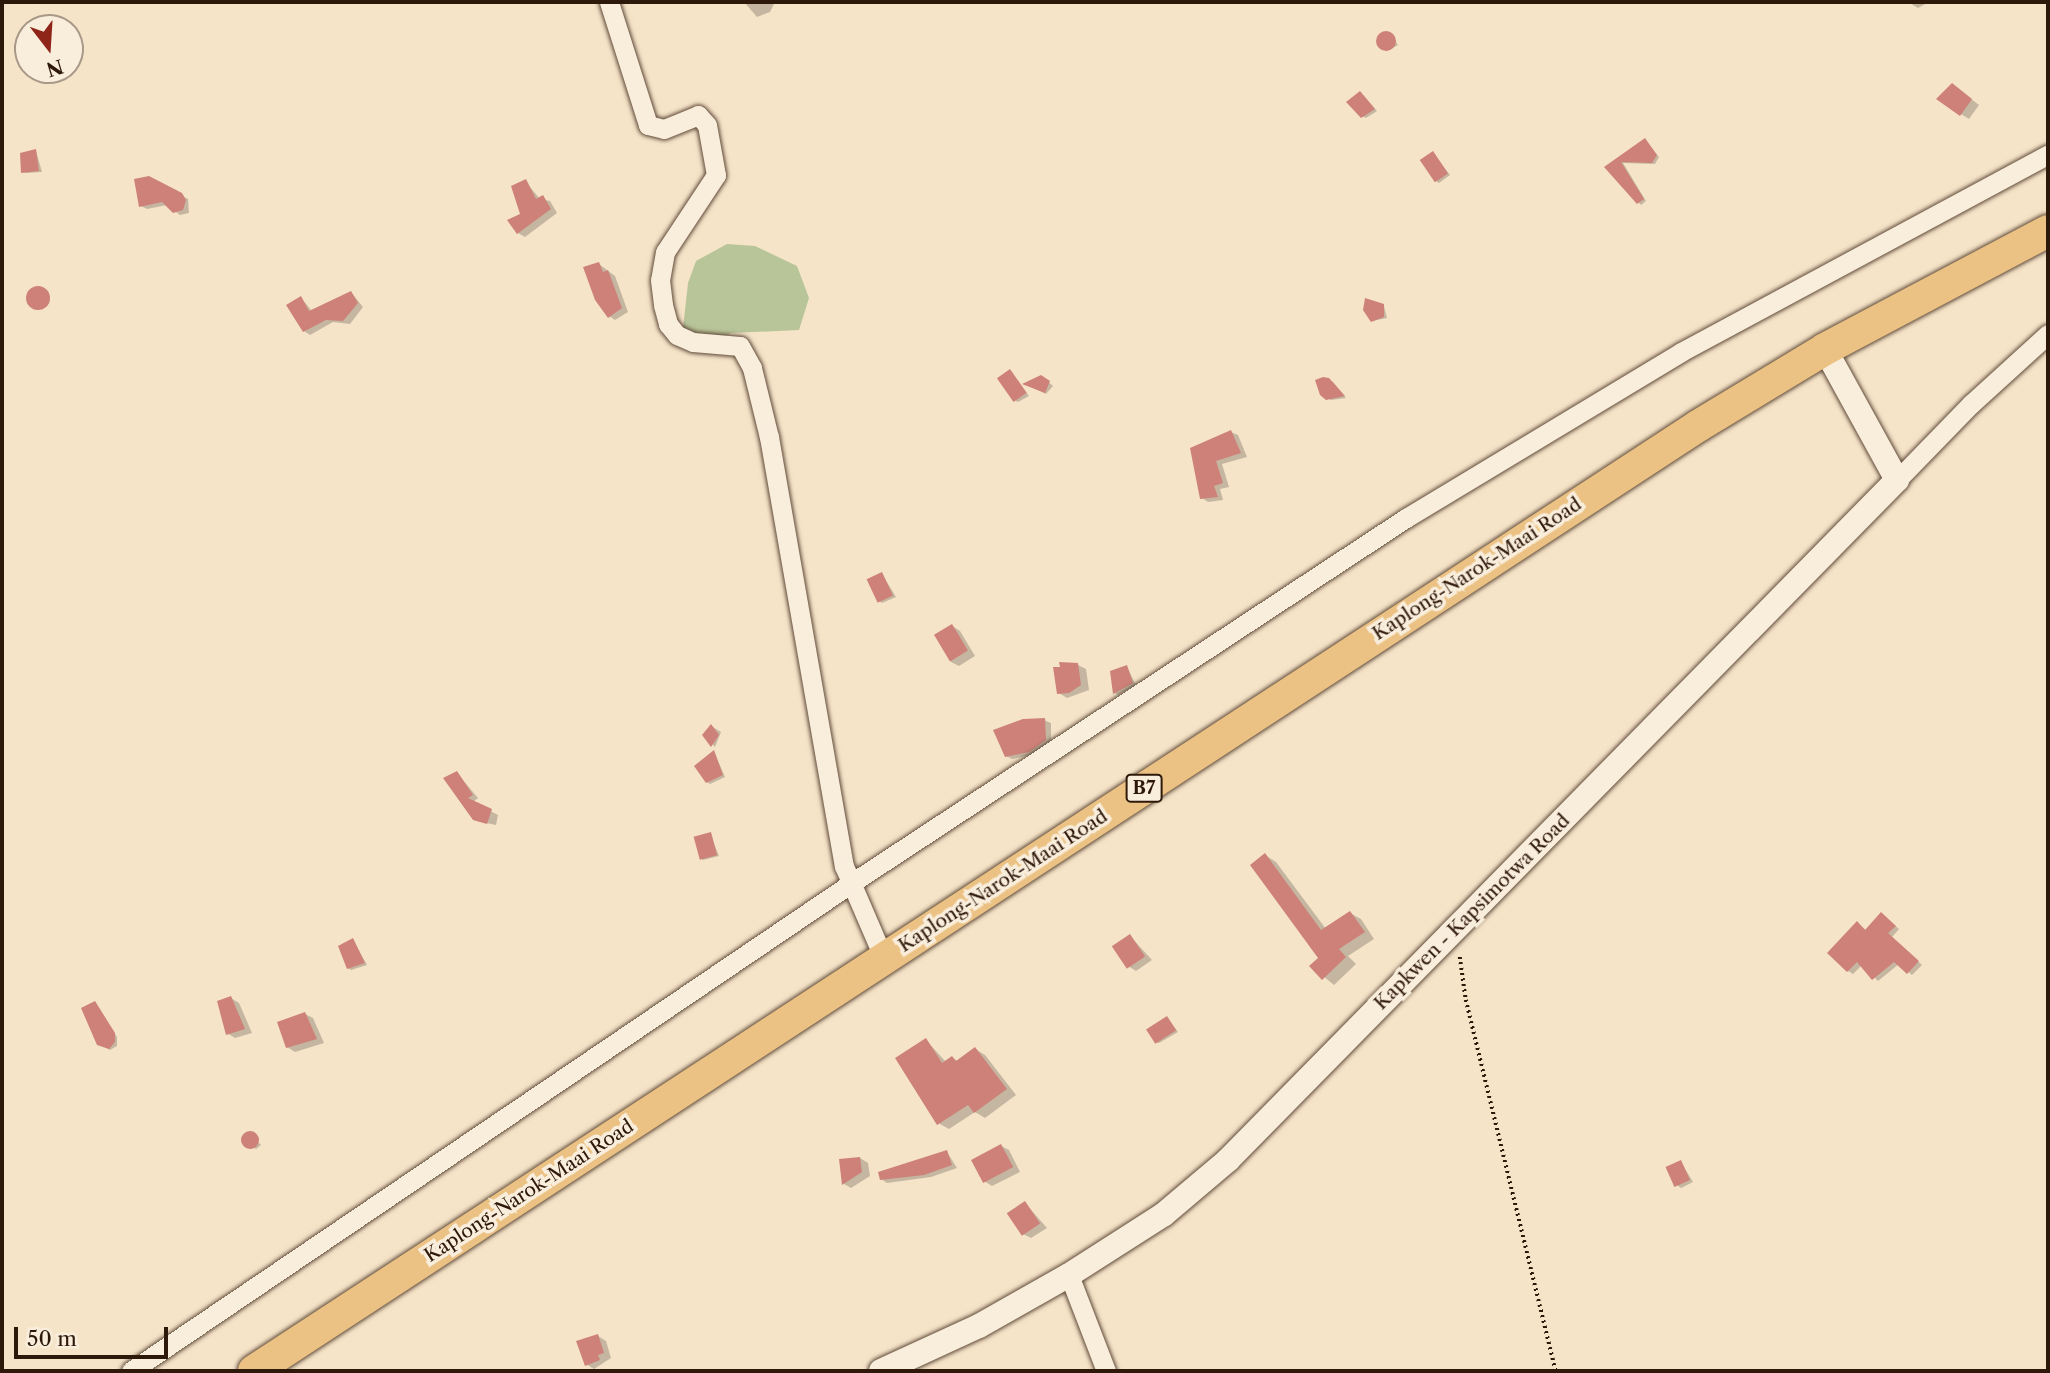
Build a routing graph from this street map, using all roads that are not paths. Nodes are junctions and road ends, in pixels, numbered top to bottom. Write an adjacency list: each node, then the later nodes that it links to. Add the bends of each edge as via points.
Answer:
1 (609, 2): 7 (street, via 648,125 664,129 698,115 707,125 716,175 664,252 663,305 668,324 677,335 693,342 740,346 752,368 769,437)
2 (2048, 154): 7 (street, via 1681,352 1406,518)
3 (2048, 231): 5 (highway, Kaplong-Narok-Maai Road / B7)
4 (2048, 334): 6 (street)
5 (1825, 349): 6 (street); 8 (highway, Kaplong-Narok-Maai Road / B7, via 1608,484)
6 (1897, 480): 9 (street, Kapkwen - Kapsimotwa Road, via 1228,1160 1163,1215)
7 (850, 884): 8 (street); 10 (street)
8 (884, 959): 11 (highway, Kaplong-Narok-Maai Road / B7)
9 (1069, 1275): 12 (street, Kapkwen - Kapsimotwa Road, via 979,1326); 13 (street)
10 (131, 1371)
11 (254, 1371)
12 (881, 1371)
13 (1106, 1371)

